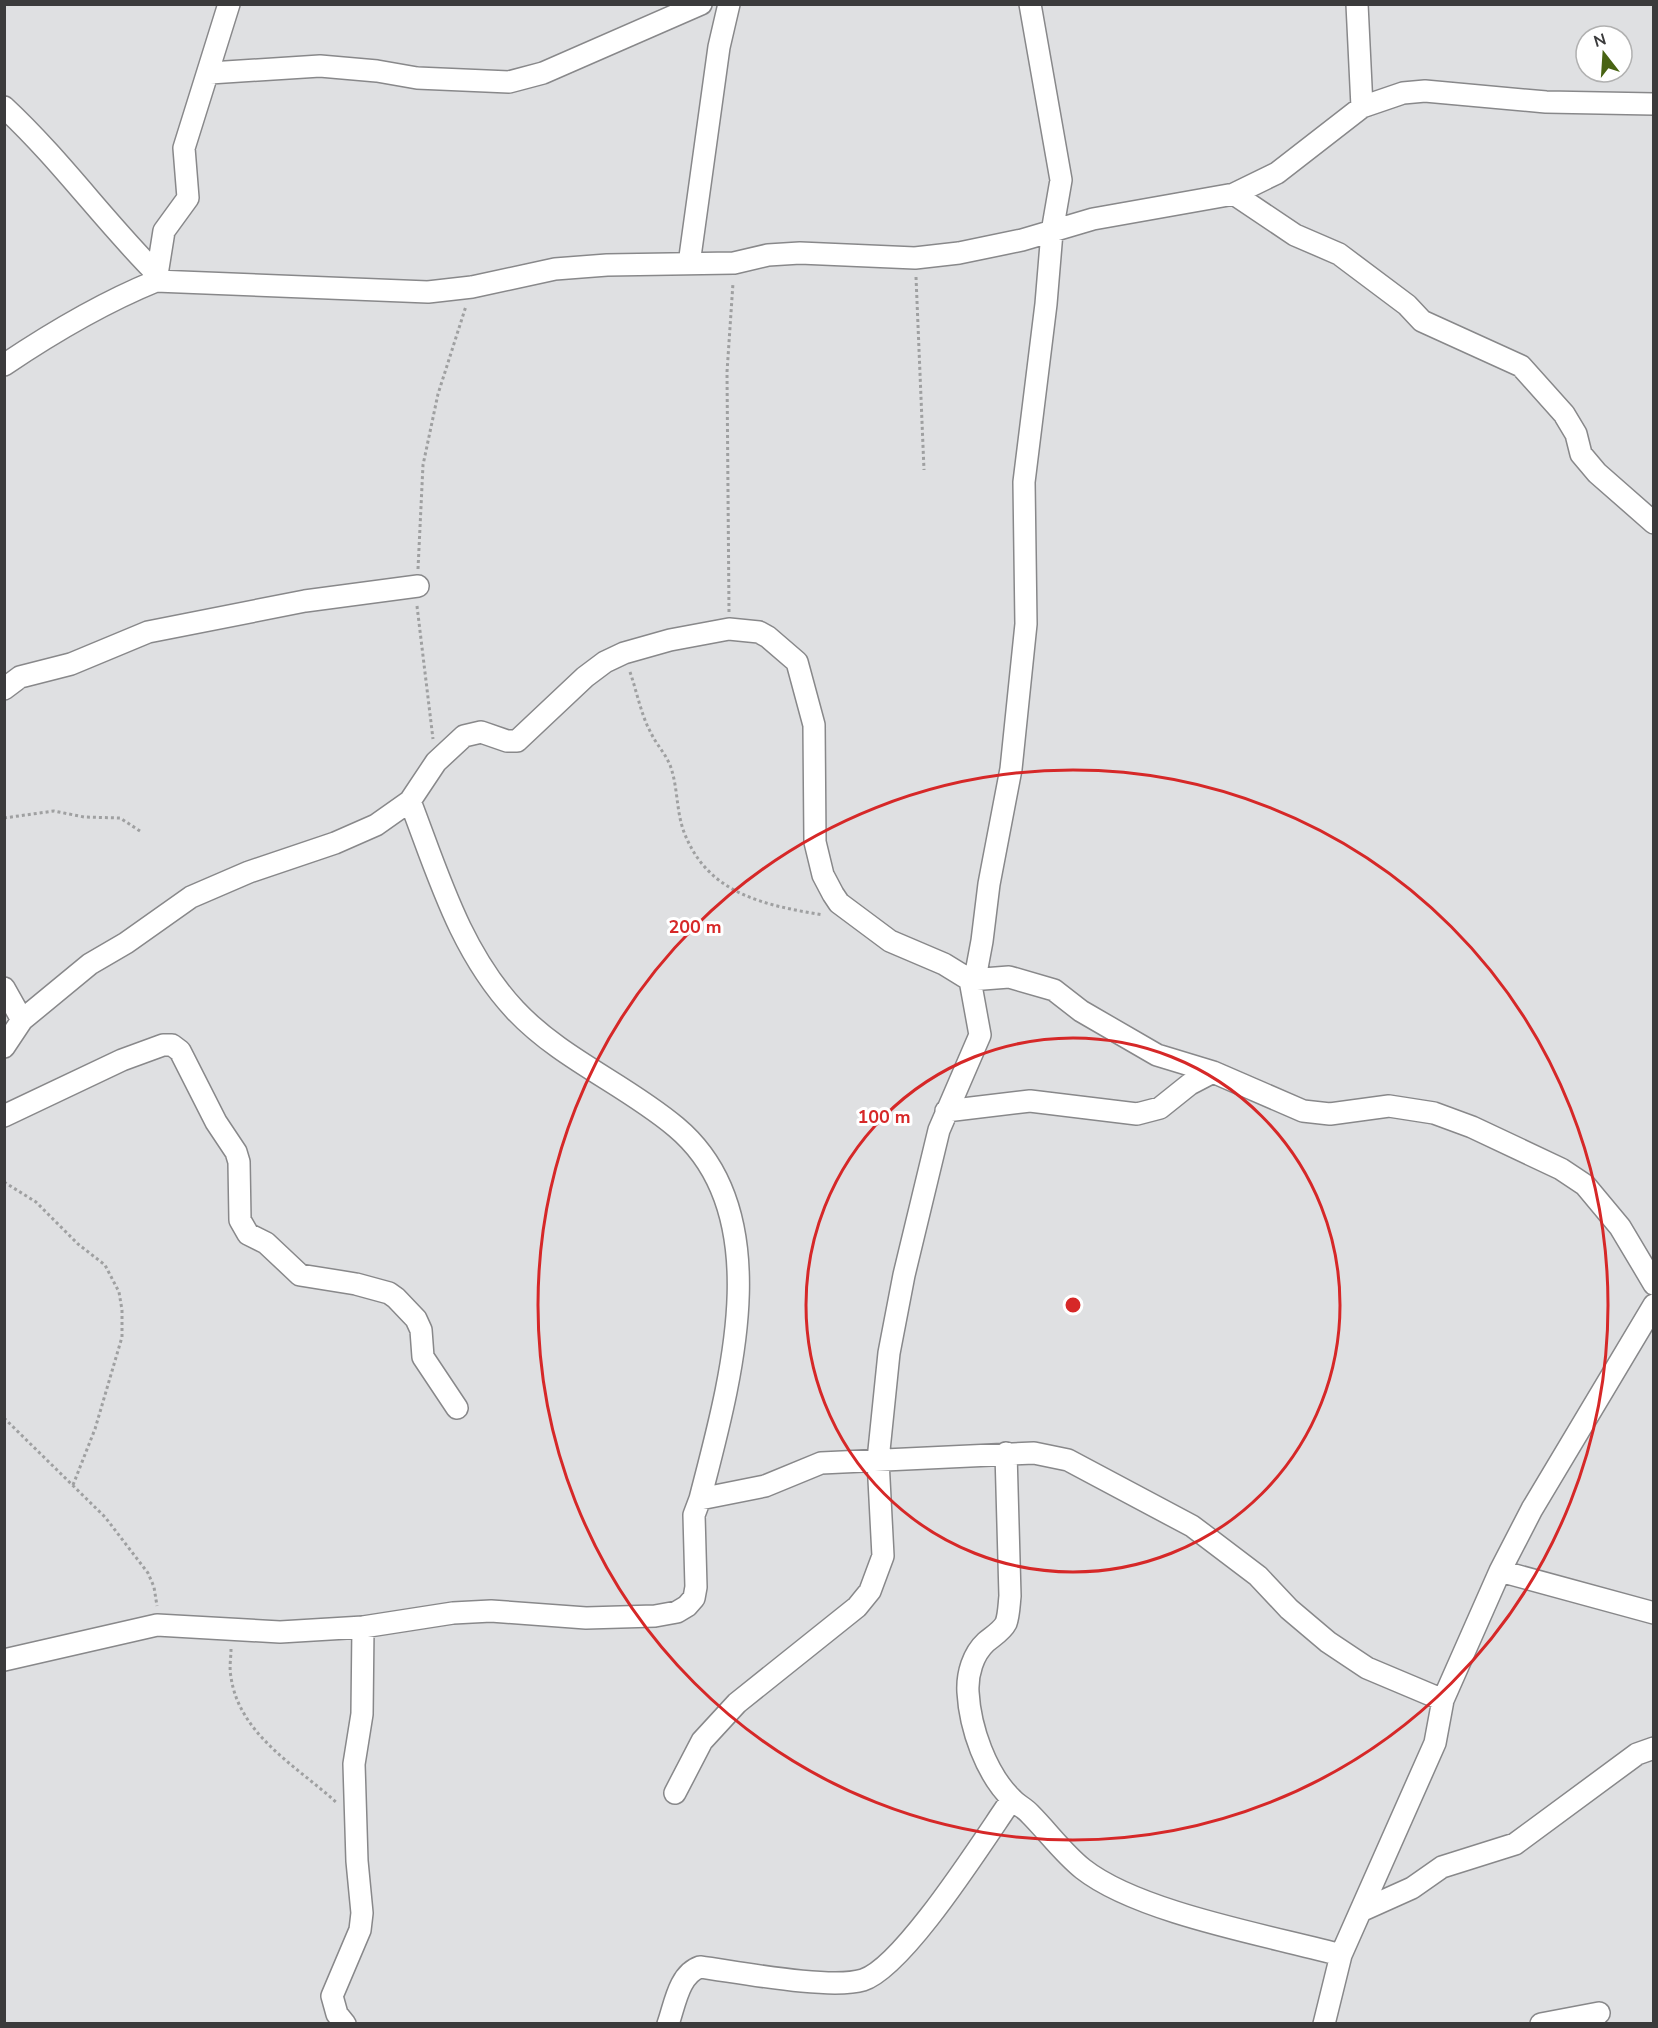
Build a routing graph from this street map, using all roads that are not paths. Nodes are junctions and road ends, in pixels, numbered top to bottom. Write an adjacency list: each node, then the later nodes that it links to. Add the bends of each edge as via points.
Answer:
1 (229, 4): 6 (street)
2 (701, 4): 6 (street, via 543,73 509,82 417,78 320,66)
3 (729, 4): 12 (street, via 719,46)
4 (1030, 4): 11 (street, via 1061,180)
5 (1357, 4): 9 (street)
6 (210, 73): 13 (street, via 184,148 188,198 164,231)
7 (1653, 104): 9 (street, via 1546,102 1425,91 1403,93)
8 (4, 107): 13 (street)
9 (1362, 107): 10 (street, via 1277,173)
10 (1234, 194): 11 (street, via 1104,217); 15 (street, via 1295,235 1339,254 1422,321 1521,366 1564,414 1576,434 1581,454)
11 (1052, 232): 12 (street, via 959,253 915,258 800,253 734,263); 19 (street, via 1024,482 1026,624 1011,769 976,973)
12 (689, 264): 13 (street, via 555,269 428,292)
13 (157, 278): 14 (street, via 77,318)
14 (4, 364)
15 (1653, 523)
16 (418, 586): 17 (street, via 305,602 148,632 71,664 20,676)
17 (4, 689)
18 (410, 801): 19 (street, via 454,743 481,732 517,741 605,662 670,640 729,628 759,632 796,662 814,725 814,842 833,894 839,903 890,941); 21 (street, via 376,825 350,837 191,897); 31 (street, via 461,932 489,979 551,1043 676,1127 699,1148 717,1176 739,1252 737,1302 731,1366)
19 (970, 980): 23 (street, via 1010,976 1025,979 1053,990 1157,1055); 24 (street, via 980,1035)
20 (4, 988): 21 (street)
21 (13, 1018): 22 (street)
22 (4, 1047)
23 (1213, 1072): 24 (street, via 1190,1083 1160,1108 1137,1114 1030,1101); 26 (street, via 1318,1115 1376,1106 1434,1113 1561,1169 1585,1185 1605,1208)
24 (946, 1111): 30 (street, via 904,1275 889,1353)
25 (4, 1116): 28 (street, via 122,1060 172,1045 180,1051 236,1152 243,1229 266,1243 300,1275 356,1284 396,1298 416,1319 423,1357)
26 (1653, 1284)
27 (1653, 1305): 32 (street, via 1532,1509)
28 (457, 1408)
29 (1006, 1453): 30 (street); 36 (street, via 1051,1454 1068,1460 1192,1526 1258,1576 1328,1642 1367,1668); 39 (street, via 1008,1614 1005,1625 974,1659 968,1692 988,1765)
30 (878, 1460): 31 (street, via 821,1463 765,1486); 38 (street, via 883,1556 870,1591 857,1607 719,1721 702,1741)
31 (700, 1499): 34 (street, via 694,1515 694,1598 677,1611 655,1616 586,1618 491,1611)
32 (1500, 1571): 33 (street); 36 (street)
33 (1653, 1613)
34 (363, 1627): 35 (street, via 280,1632 157,1624); 43 (street, via 362,1714 354,1764 361,1922 332,1996)
35 (4, 1660)
36 (1443, 1700): 40 (street, via 1435,1743)
37 (1653, 1748): 40 (street, via 1636,1754 1515,1844 1442,1867 1412,1888)
38 (675, 1793)
39 (1012, 1799): 41 (street, via 1083,1869 1110,1885 1191,1916); 44 (street, via 936,1907 893,1962 880,1971 863,1980 839,1984 700,1967 691,1970 683,1981)
40 (1363, 1911): 41 (street)
41 (1341, 1955): 45 (street)
42 (1599, 2013): 46 (street)
43 (345, 2024)
44 (668, 2024)
45 (1324, 2024)
46 (1541, 2024)

